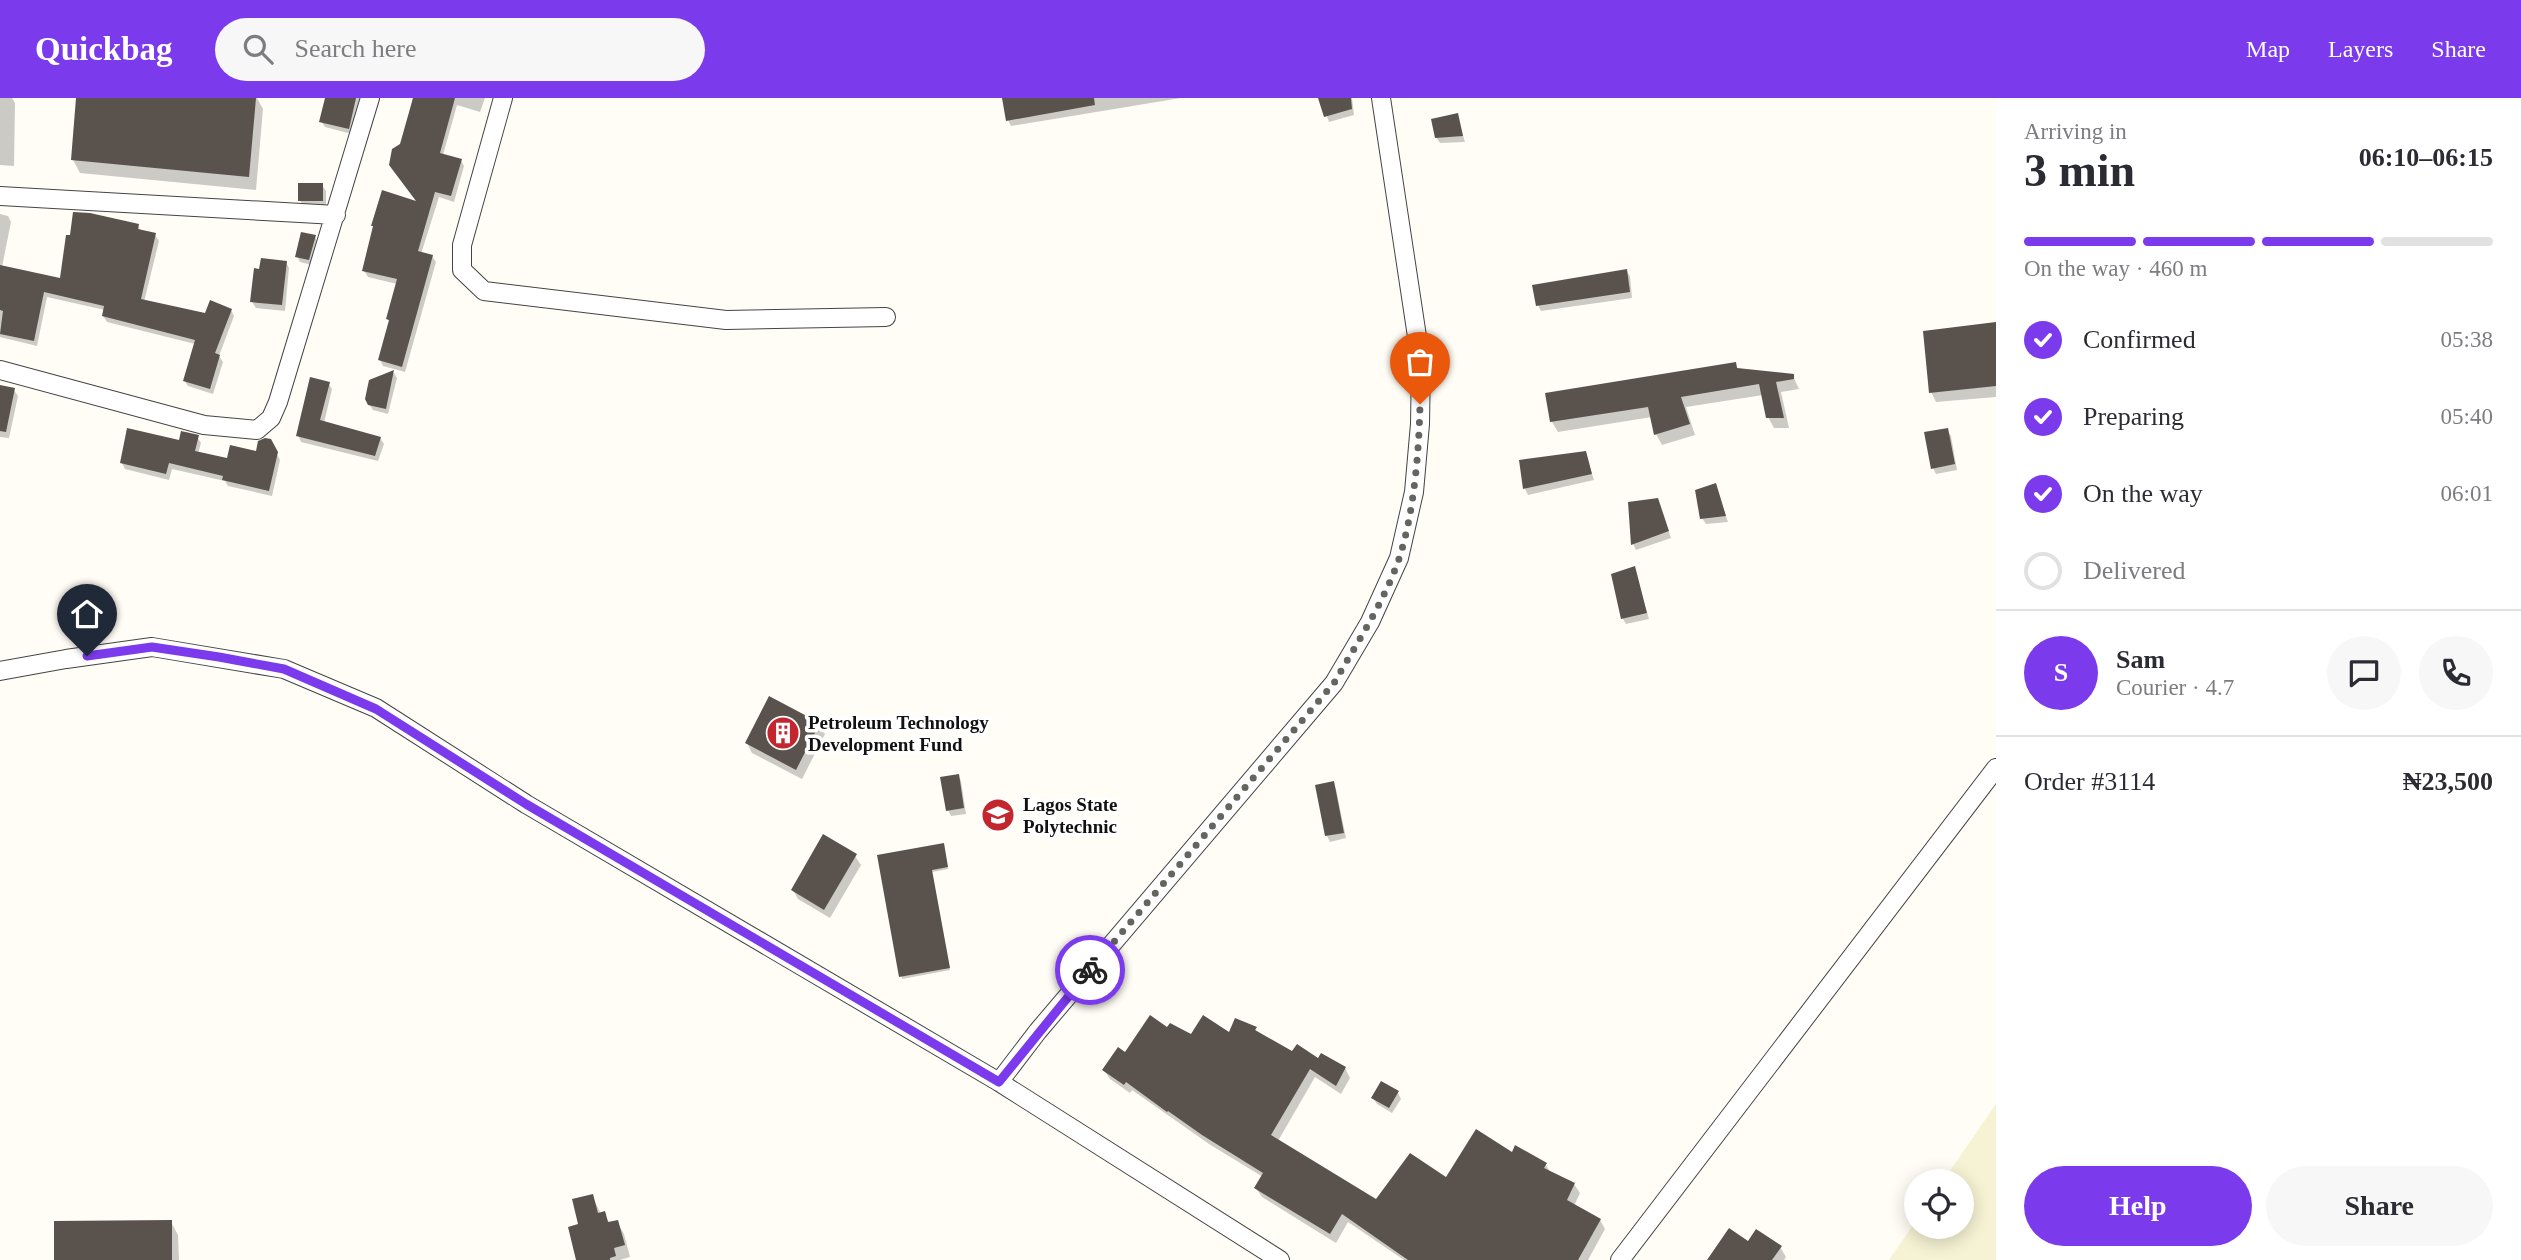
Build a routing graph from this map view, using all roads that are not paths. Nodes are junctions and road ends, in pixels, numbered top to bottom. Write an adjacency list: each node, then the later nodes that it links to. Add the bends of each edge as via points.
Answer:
1 (370, 98): 5 (street)
2 (503, 98): 6 (street, via 462,245 462,270 484,291 726,320)
3 (1381, 98): 10 (street, via 1421,363 1413,492 1399,558 1370,622 1334,683)
4 (0, 196): 5 (street)
5 (336, 215): 7 (street, via 278,402 271,418 257,430 204,425)
6 (886, 317)
7 (0, 370)
8 (0, 671): 10 (street, via 152,647 284,669 376,709 526,804)
9 (1996, 768): 12 (street)
10 (999, 1082): 11 (street)
11 (1280, 1260)
12 (1620, 1260)

